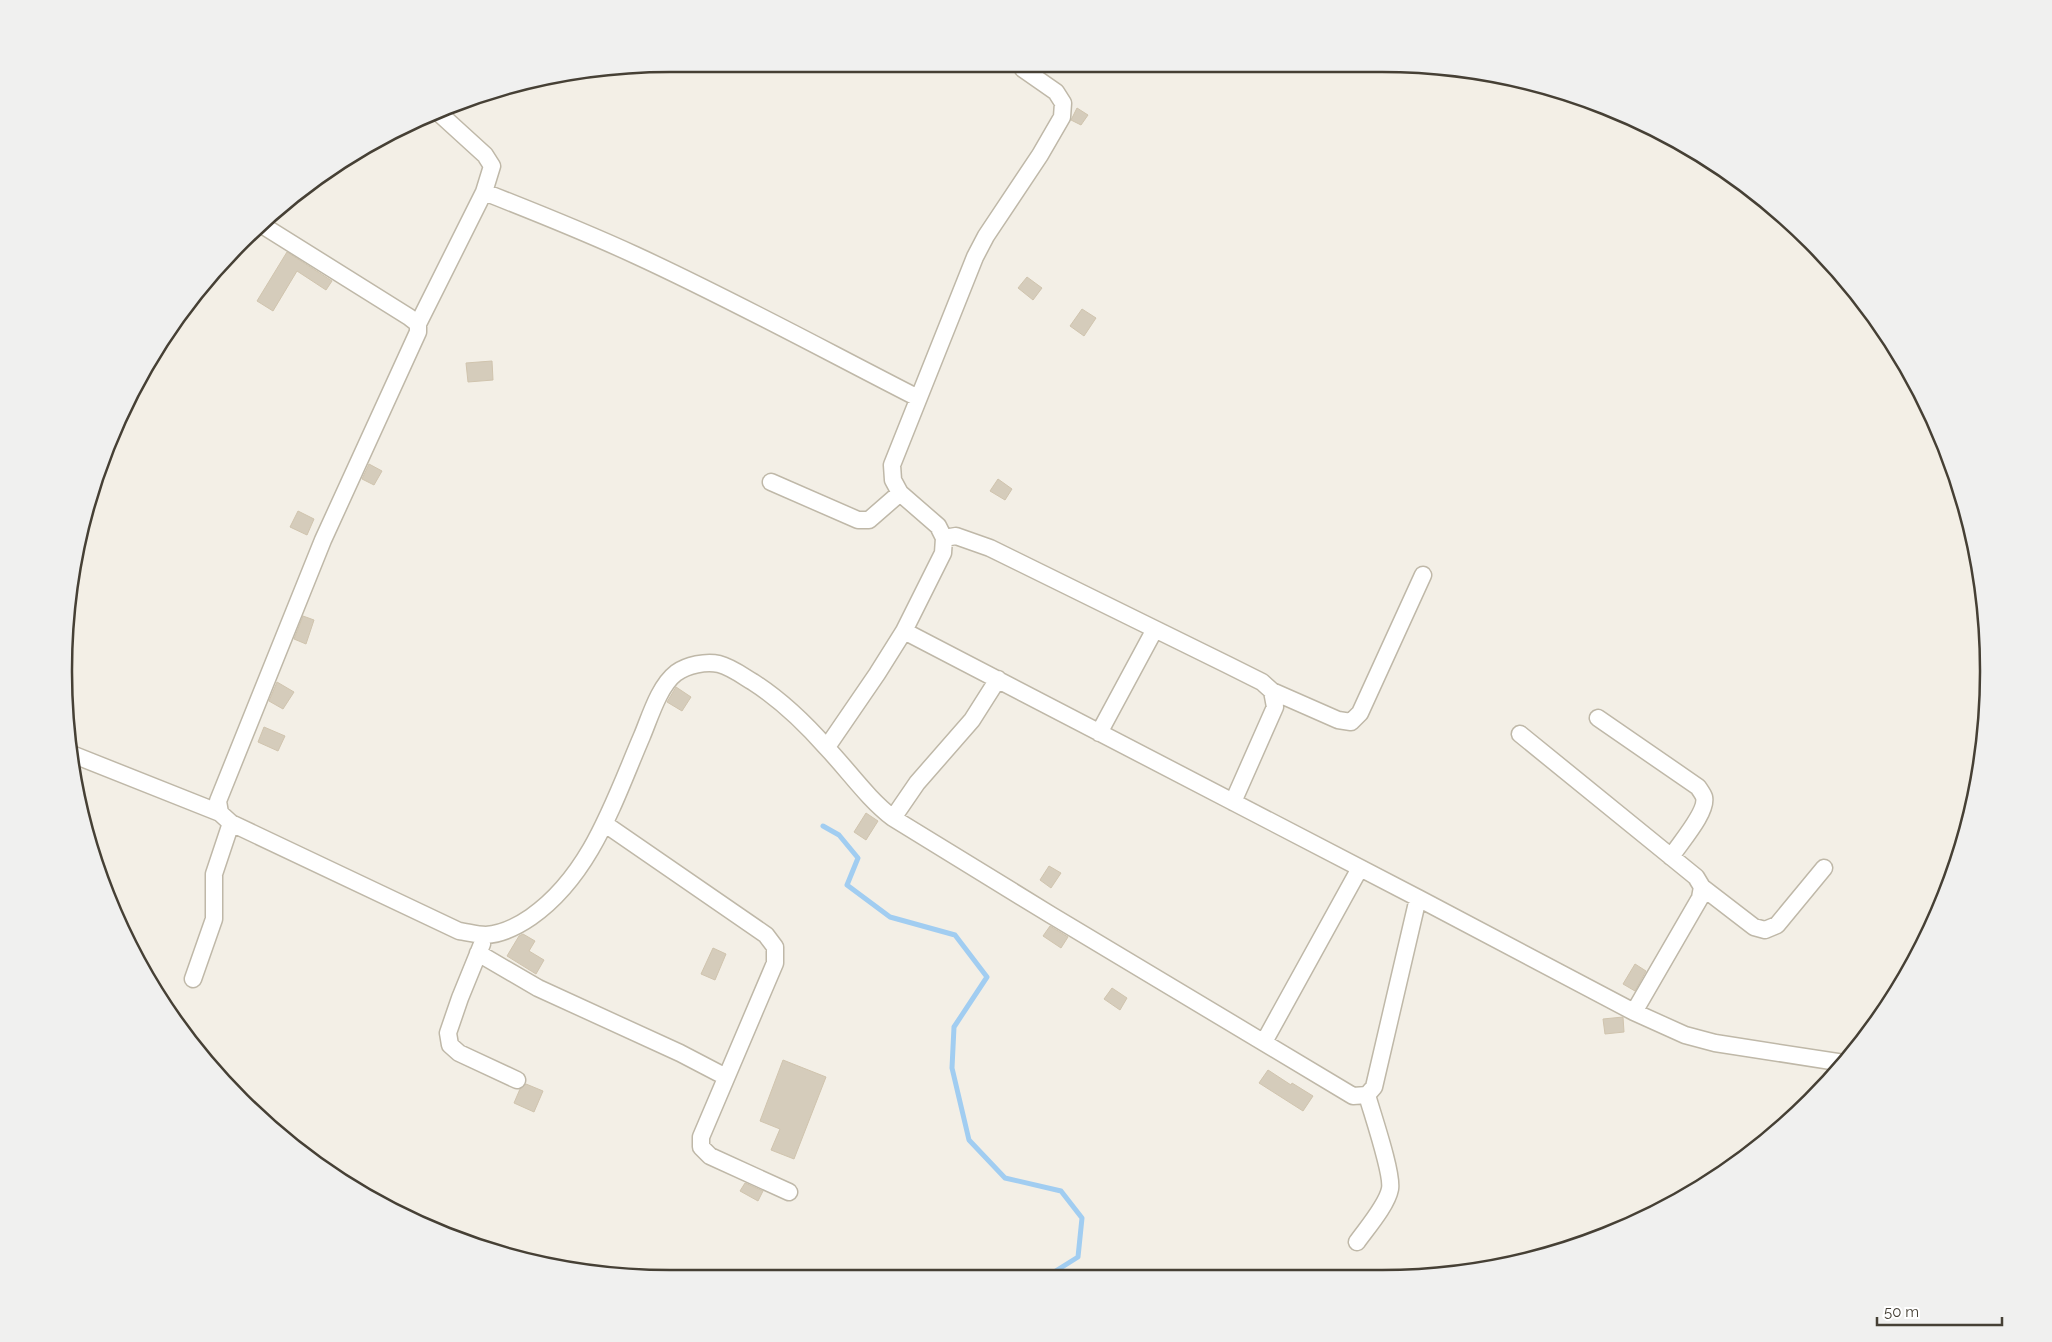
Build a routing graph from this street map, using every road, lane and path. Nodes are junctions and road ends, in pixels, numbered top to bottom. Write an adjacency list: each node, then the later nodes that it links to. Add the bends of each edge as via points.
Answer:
1 (1027, 72): 6 (street, via 1056,92 1063,103 1062,117 982,243)
2 (444, 117): 3 (street, via 485,155 492,166)
3 (484, 192): 5 (street); 6 (street, via 635,255)
4 (268, 229): 5 (street)
5 (418, 324): 21 (street, via 418,332 323,540 218,801)
6 (918, 398): 8 (street, via 892,466 893,480)
7 (771, 482): 8 (street, via 858,520 868,520 876,515)
8 (900, 493): 9 (street, via 938,526)
9 (944, 538): 11 (street, via 956,536 990,548); 12 (street, via 943,553)
10 (1423, 575): 14 (street, via 1360,713 1351,722 1338,720)
11 (1155, 629): 14 (street, via 1262,682); 16 (street)
12 (904, 631): 13 (street); 18 (street)
13 (998, 679): 16 (street); 22 (street, via 972,720 917,782)
14 (1272, 691): 20 (street, via 1275,707)
15 (1598, 718): 24 (street, via 1698,787 1702,793 1703,809)
16 (1100, 733): 20 (street)
17 (1520, 734): 24 (street)
18 (827, 747): 22 (street, via 876,805); 23 (street, via 774,695 720,664 699,663 676,673 660,693)
19 (79, 757): 21 (street)
20 (1234, 802): 25 (street)
21 (226, 818): 29 (street, via 459,931); 31 (street, via 214,874 214,919)
22 (893, 818): 33 (street)
23 (605, 824): 29 (street, via 591,851 547,906 516,927); 35 (street, via 766,936 775,947 775,963)
24 (1671, 857): 27 (street, via 1696,877)
25 (1360, 868): 28 (street); 33 (street)
26 (1824, 868): 27 (street, via 1777,925 1765,930 1754,927)
27 (1702, 887): 32 (street, via 1700,898)
28 (1418, 898): 32 (street); 37 (street, via 1374,1087)
29 (486, 935): 30 (street)
30 (478, 953): 35 (street, via 538,988); 36 (street, via 448,1033 450,1045)
31 (194, 979)
32 (1634, 1012): 34 (street, via 1715,1043)
33 (1264, 1042): 37 (street, via 1353,1096)
34 (1835, 1061)
35 (726, 1077): 38 (street, via 701,1137 701,1147 710,1156)
36 (517, 1080)
37 (1366, 1095): 39 (street, via 1390,1174 1390,1188)
38 (790, 1192)
39 (1358, 1242)

